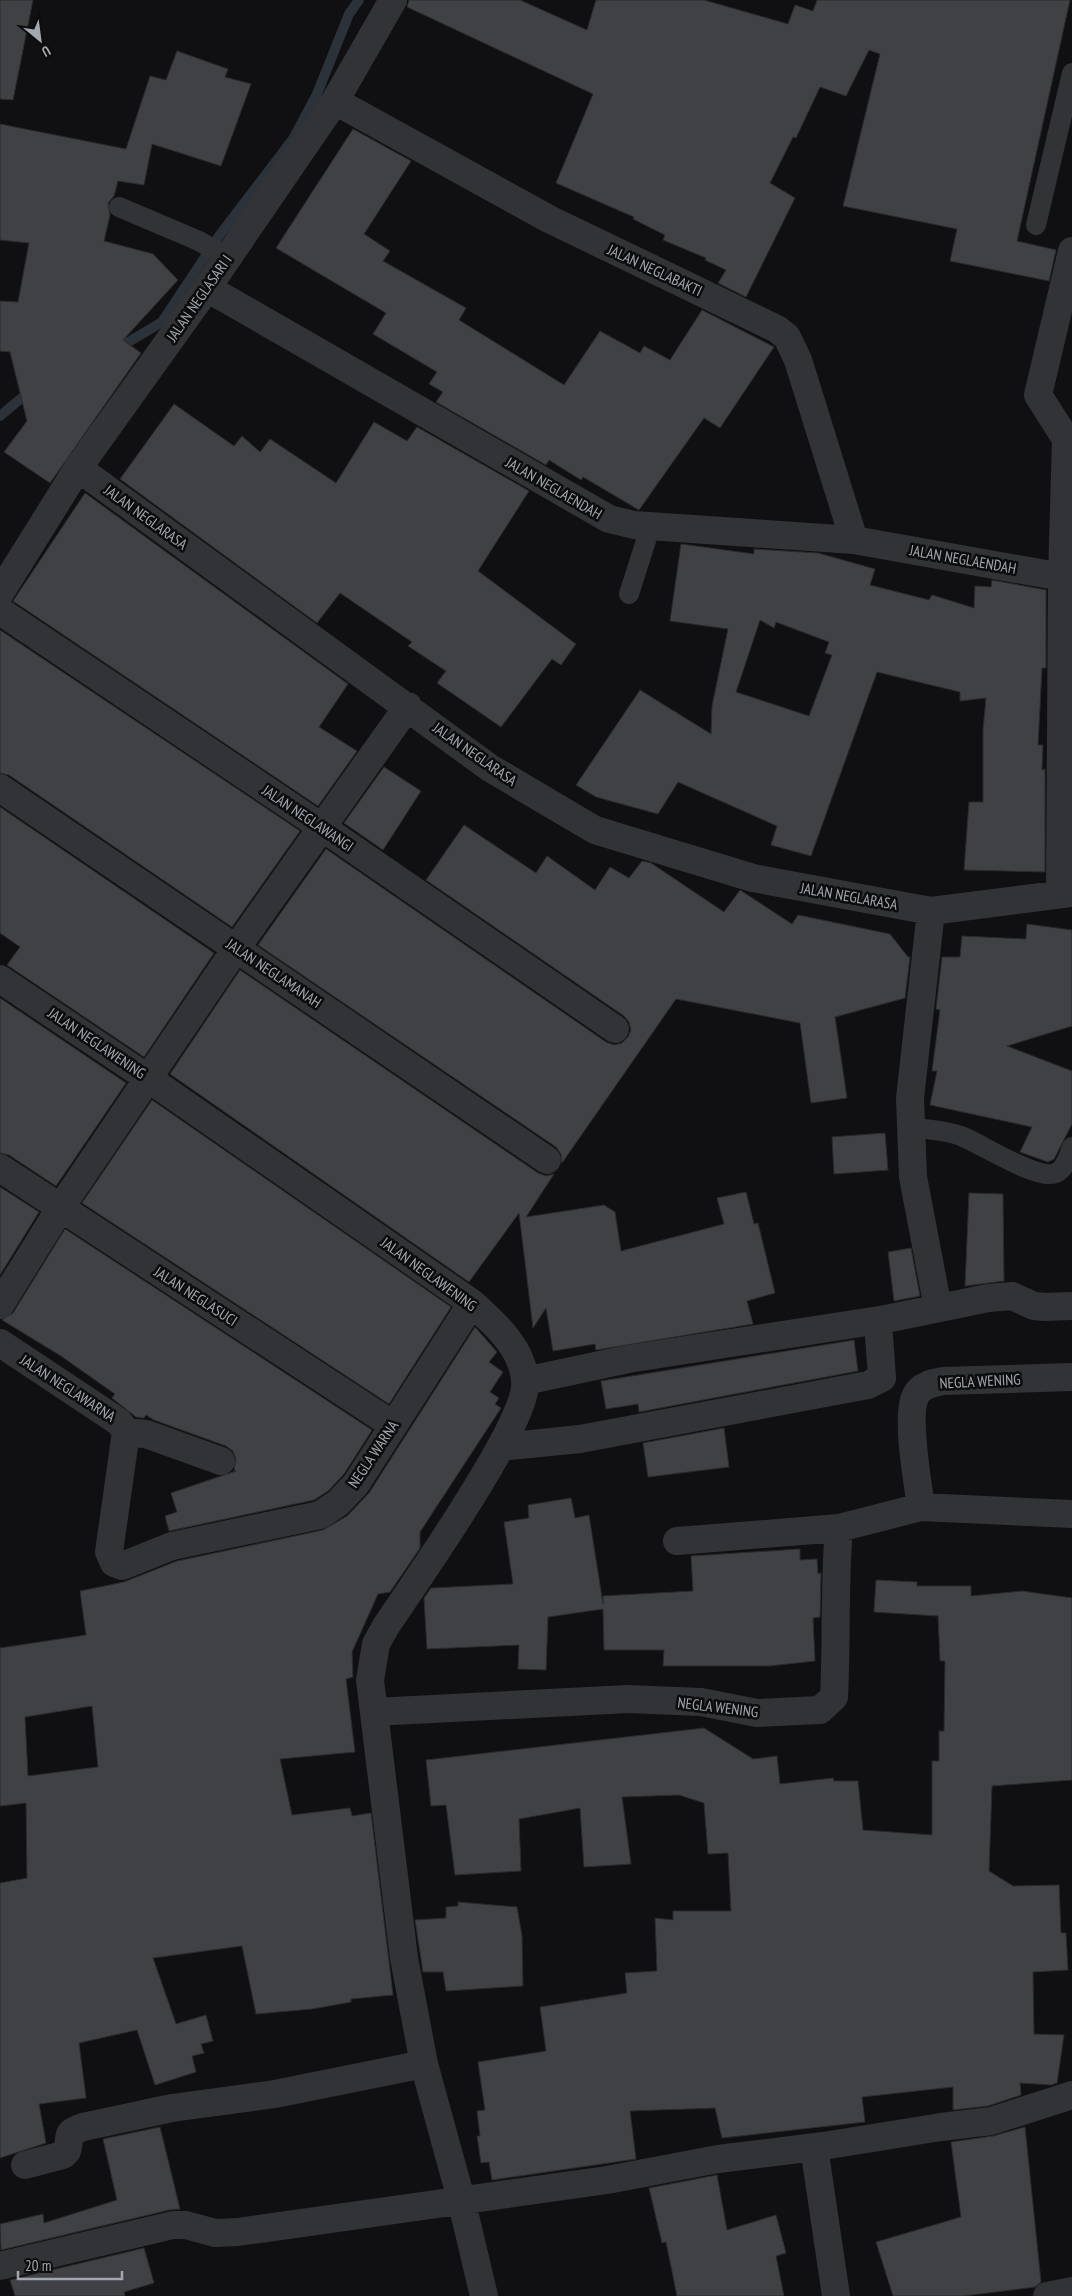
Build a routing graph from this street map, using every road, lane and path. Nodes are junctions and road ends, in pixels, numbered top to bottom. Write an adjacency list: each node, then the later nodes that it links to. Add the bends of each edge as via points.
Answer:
1 (393, 0): 3 (street, JALAN NEGLASARI I)
2 (1072, 73): 5 (lane)
3 (335, 101): 6 (street, JALAN NEGLASARI I); 11 (street, JALAN NEGLABAKTI, via 549,219 747,314 787,337 798,360)
4 (119, 207): 6 (lane)
5 (1036, 226)
6 (214, 249): 8 (street, JALAN NEGLASARI I)
7 (1072, 251): 12 (street, via 1038,395 1066,439)
8 (207, 288): 9 (street, JALAN NEGLASARI I); 10 (street, JALAN NEGLAENDAH, via 609,520)
9 (78, 468): 13 (street, JALAN NEGLASARI I); 16 (street, JALAN NEGLARASA)
10 (651, 525): 11 (street, JALAN NEGLAENDAH); 14 (lane)
11 (854, 540): 12 (street, JALAN NEGLAENDAH)
12 (1062, 576): 19 (street)
13 (0, 593)
14 (629, 594)
15 (0, 610): 18 (street, JALAN NEGLAWANGI)
16 (408, 706): 18 (street); 20 (street, JALAN NEGLARASA, via 490,768 595,830 753,878)
17 (0, 788): 21 (street, JALAN NEGLAMANAH)
18 (323, 828): 21 (street); 23 (street, JALAN NEGLAWANGI)
19 (1066, 894): 20 (street, JALAN NEGLARASA)
20 (931, 911): 25 (street, via 910,1098)
21 (237, 947): 24 (street); 27 (street, JALAN NEGLAMANAH)
22 (0, 979): 24 (street, JALAN NEGLAWENING)
23 (614, 1029)
24 (150, 1079): 29 (street); 30 (street, JALAN NEGLAWENING)
25 (911, 1127): 26 (lane, via 960,1136 1044,1174 1056,1173 1064,1166); 33 (street, via 913,1177)
26 (1072, 1148)
27 (547, 1160)
28 (0, 1168): 29 (street, JALAN NEGLASUCI)
29 (61, 1207): 31 (street); 38 (street, JALAN NEGLASUCI)
30 (472, 1303): 37 (street, JALAN NEGLAWENING, via 503,1332 522,1366); 38 (street, NEGLA WARNA)
31 (0, 1305)
32 (1072, 1306): 33 (street, via 1039,1306 1021,1298 1002,1296)
33 (938, 1308): 37 (street, via 628,1359)
34 (879, 1336): 40 (street, via 882,1378 868,1385 580,1438)
35 (0, 1343): 39 (street, JALAN NEGLAWARNA, via 119,1422)
36 (1072, 1377): 42 (street, NEGLA WENING, via 942,1381 919,1391 914,1397 911,1429)
37 (526, 1381): 40 (street)
38 (392, 1425): 46 (street, NEGLA WARNA, via 356,1484 338,1503 320,1514 172,1546 122,1566)
39 (126, 1432): 41 (street, via 146,1434); 46 (street, JALAN NEGLAWARNA, via 109,1552)
40 (501, 1448): 47 (street, via 376,1644 370,1680)
41 (221, 1461)
42 (921, 1507): 43 (street); 44 (street)
43 (1072, 1514)
44 (838, 1528): 45 (street); 47 (street, NEGLA WENING, via 834,1696 820,1710 757,1713 701,1702 628,1699)
45 (677, 1541)
46 (111, 1558)
47 (374, 1712): 48 (street, via 404,1958)
48 (424, 2064): 51 (street, via 275,2094 172,2108 83,2127 68,2135 67,2152 63,2155); 52 (street)
49 (1072, 2095): 50 (street, via 991,2121)
50 (814, 2147): 52 (street); 56 (street)
51 (25, 2164)
52 (462, 2199): 53 (street, via 238,2232 215,2232 174,2225); 55 (street)
53 (0, 2266)
54 (1072, 2292): 57 (street)
55 (484, 2296)
56 (836, 2296)
57 (1047, 2296)

